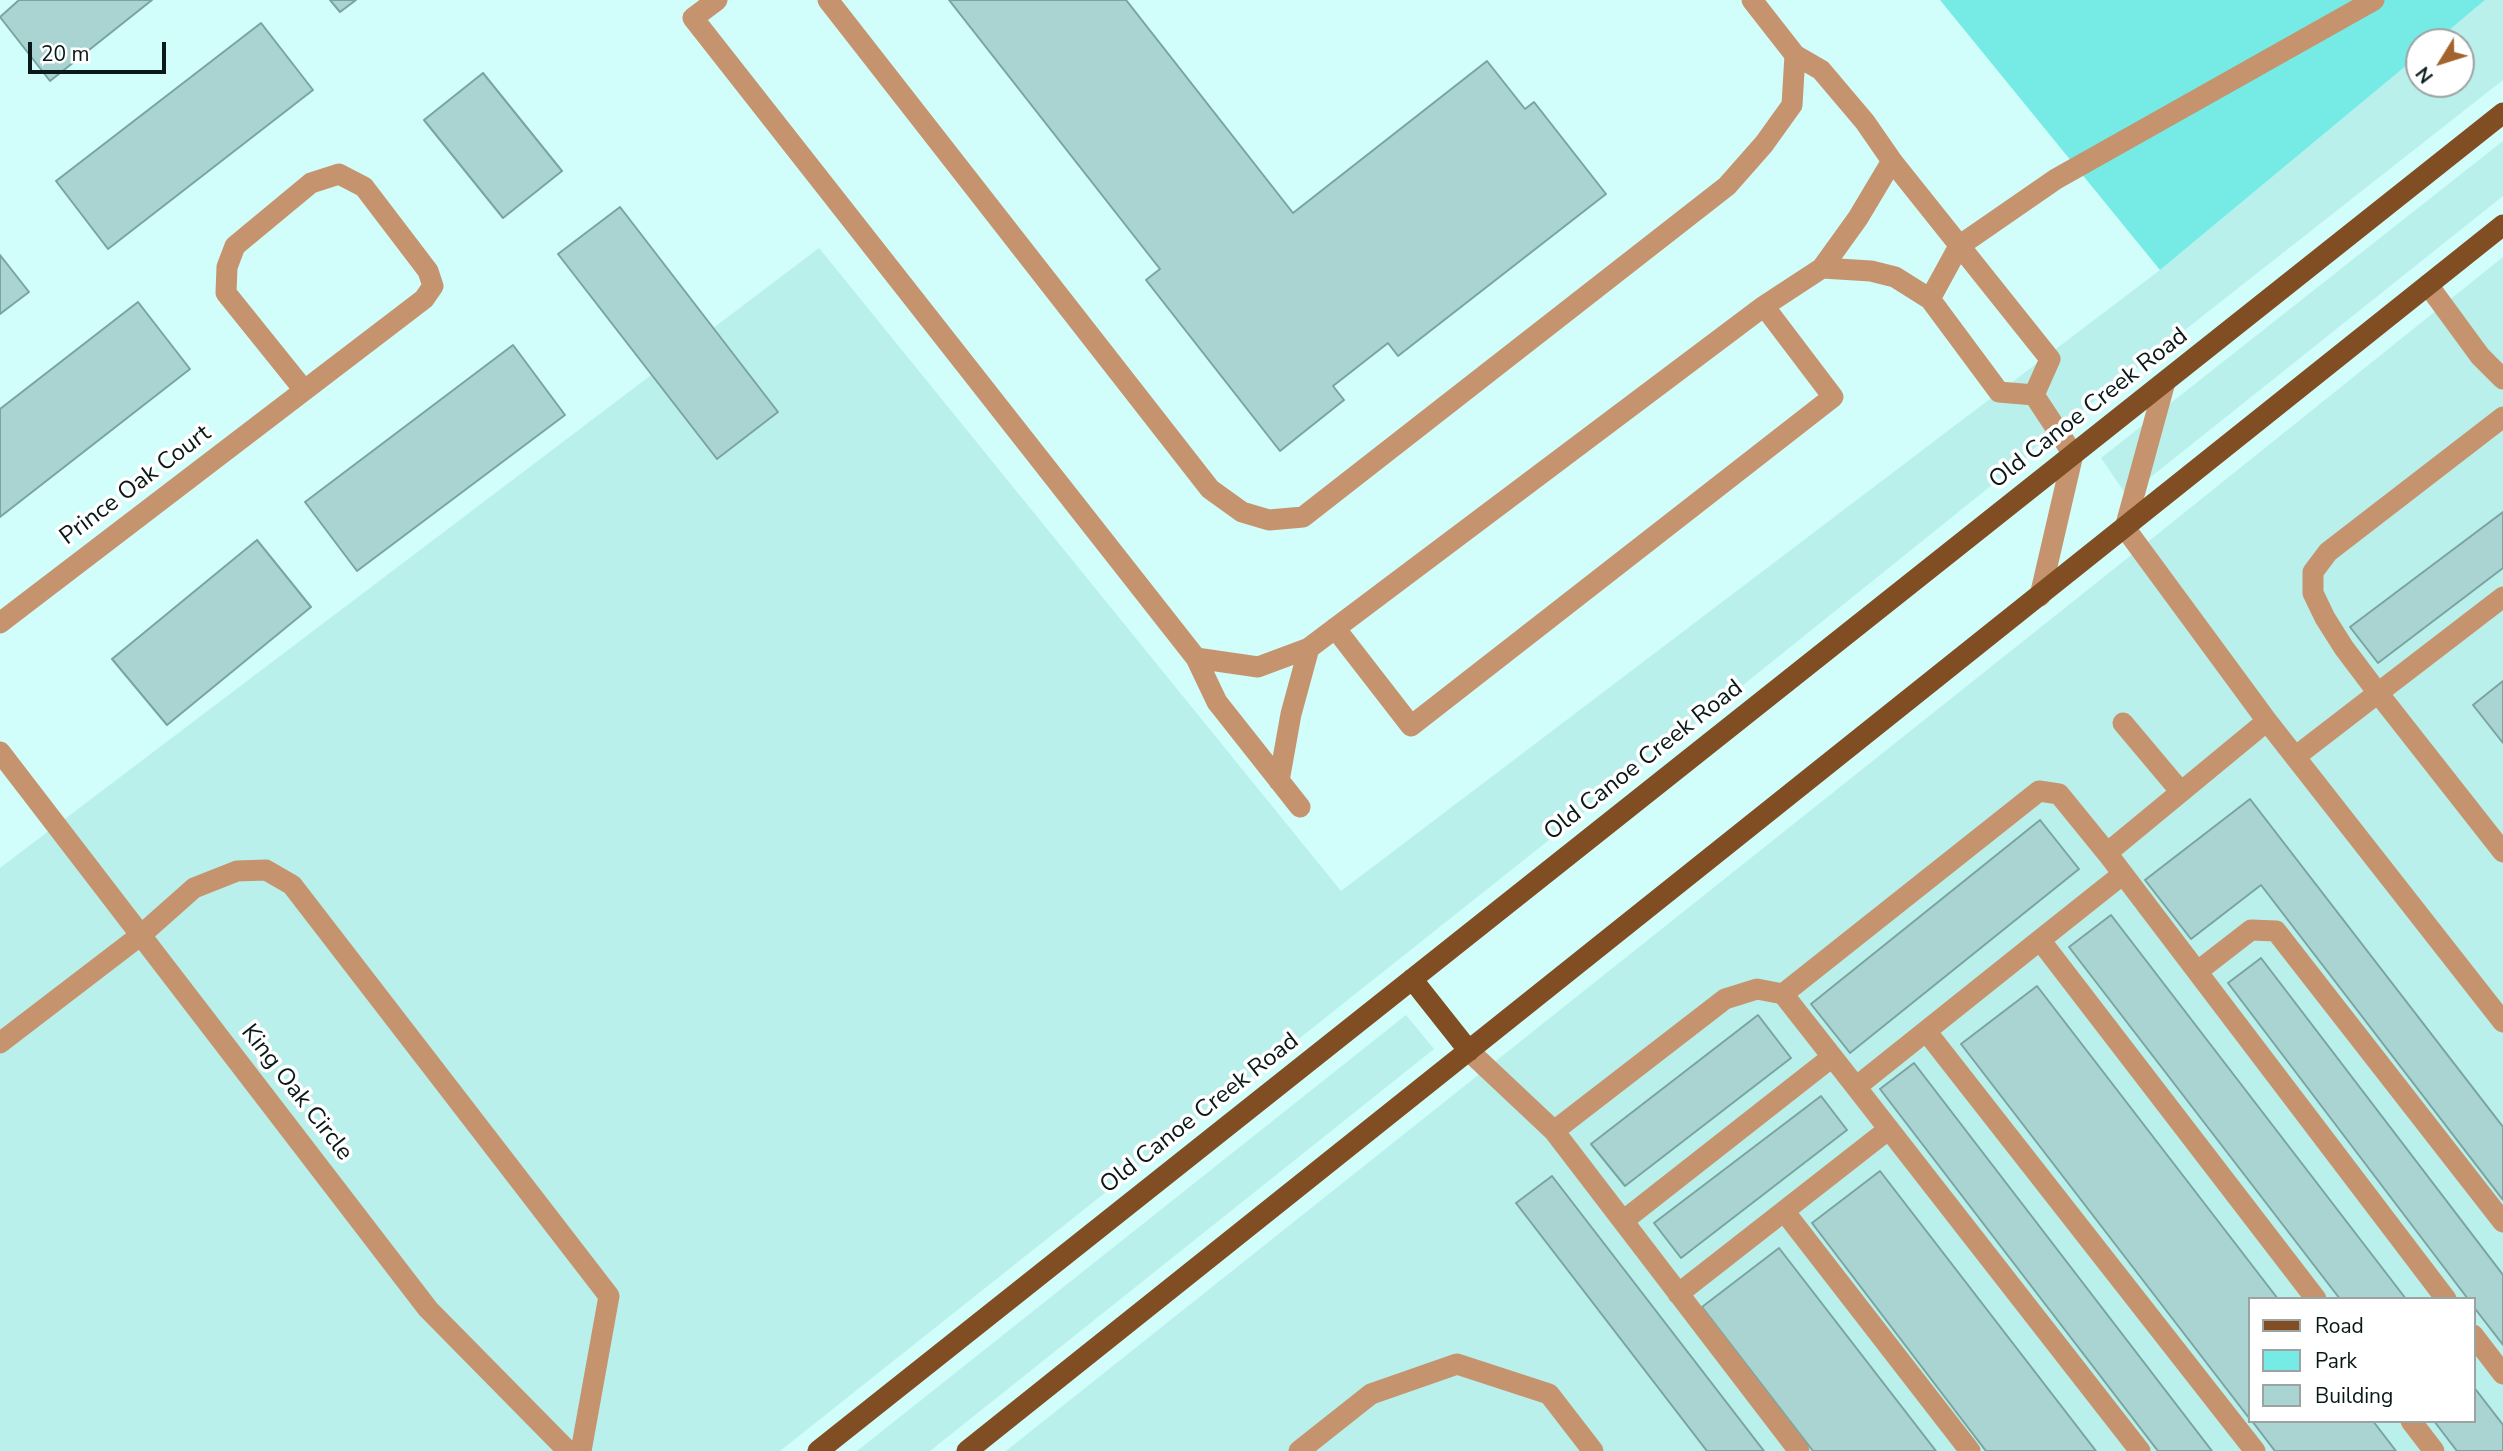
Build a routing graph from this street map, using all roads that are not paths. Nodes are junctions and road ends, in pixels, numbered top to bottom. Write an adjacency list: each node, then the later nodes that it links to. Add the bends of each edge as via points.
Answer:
1 (717, 0): 26 (street, via 693,19)
2 (828, 0): 5 (street, via 1210,489 1242,512 1269,520 1303,517 1727,186 1792,104)
3 (1752, 0): 5 (street)
4 (2374, 0): 9 (street, via 2056,178)
5 (1795, 55): 7 (street, via 1821,70)
6 (2503, 113): 15 (main road, Old Canoe Creek Road)
7 (1892, 161): 9 (street); 10 (street)
8 (2503, 225): 11 (main road)
9 (1959, 246): 12 (street); 17 (street, via 2050,359)
10 (1822, 268): 12 (street, via 1895,277); 13 (street)
11 (2428, 285): 14 (street); 20 (main road)
12 (1930, 299): 17 (street, via 1998,392)
13 (1764, 306): 24 (street); 24 (street, via 1833,397 1410,726)
14 (2503, 380)
15 (2165, 382): 19 (main road, Old Canoe Creek Road); 20 (street)
16 (304, 390): 16 (street, Prince Oak Court, via 424,299 433,286 428,271 364,187 340,174 311,183 235,246 227,267 226,293); 23 (street, Prince Oak Court)
17 (2034, 395): 19 (street)
18 (2503, 417): 27 (street, via 2328,552 2313,572 2313,593 2325,618)
19 (2073, 454): 21 (street); 41 (main road, Old Canoe Creek Road)
20 (2125, 528): 21 (main road); 28 (street)
21 (2040, 596): 46 (main road)
22 (2503, 597): 27 (street)
23 (0, 623)
24 (1335, 628): 25 (street)
25 (1309, 648): 26 (street, via 1258,667); 32 (street)
26 (1196, 658): 32 (street, via 1217,702)
27 (2378, 692): 31 (street); 35 (street)
28 (2267, 721): 31 (street); 33 (street)
29 (2123, 723): 33 (street)
30 (0, 752): 38 (street, King Oak Circle)
31 (2295, 757): 43 (street)
32 (1279, 781): 34 (street)
33 (2181, 792): 36 (street)
34 (1300, 807)
35 (2503, 852)
36 (2107, 853): 37 (street); 42 (street, via 2059,794 2039,791)
37 (2123, 874): 39 (street); 40 (street)
38 (141, 935): 45 (street); 60 (street, King Oak Circle, via 428,1309); 61 (street, via 194,888 237,871 266,870 292,885 609,1296)
39 (2040, 940): 44 (street); 55 (street)
40 (2198, 971): 53 (street, via 2251,930 2276,931); 56 (street)
41 (1412, 979): 46 (main road); 62 (main road, Old Canoe Creek Road)
42 (1783, 994): 47 (street); 50 (street, via 1757,989 1725,999)
43 (2503, 1022)
44 (1926, 1031): 48 (street); 69 (street)
45 (0, 1043)
46 (1469, 1051): 50 (street); 63 (main road)
47 (1832, 1057): 48 (street); 52 (street)
48 (1856, 1087): 49 (street)
49 (1889, 1129): 51 (street); 68 (street)
50 (1554, 1131): 52 (street)
51 (1784, 1211): 54 (street); 67 (street)
52 (1623, 1221): 54 (street)
53 (2503, 1222)
54 (1678, 1294): 66 (street)
55 (2314, 1297)
56 (2444, 1297)
57 (2475, 1338): 58 (street)
58 (2503, 1374)
59 (2413, 1423): 70 (street)
60 (568, 1451)
61 (581, 1451)
62 (818, 1451)
63 (967, 1451)
64 (1299, 1451): 65 (street, via 1371,1394 1457,1364 1549,1394)
65 (1593, 1451)
66 (1799, 1451)
67 (1970, 1451)
68 (2140, 1451)
69 (2255, 1451)
70 (2434, 1451)

